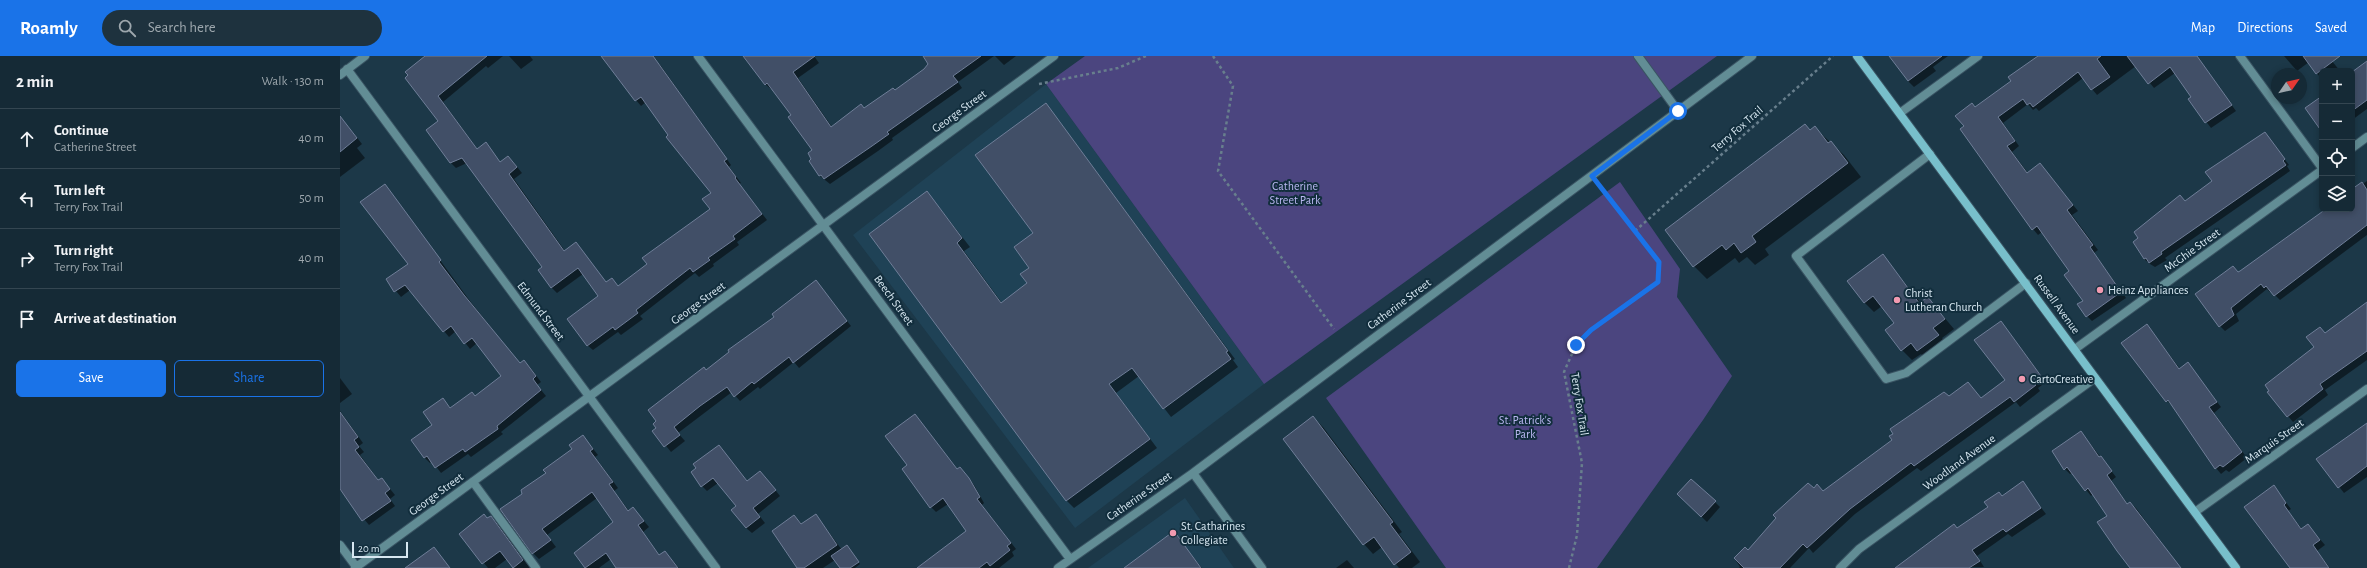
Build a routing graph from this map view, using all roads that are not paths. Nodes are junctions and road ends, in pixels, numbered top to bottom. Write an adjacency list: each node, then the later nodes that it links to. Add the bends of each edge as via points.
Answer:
1 (365, 56): 9 (street)
2 (698, 56): 18 (street, Beech Street)
3 (1054, 56): 18 (street, George Street)
4 (1638, 56): 11 (street)
5 (1752, 56): 11 (street, Catherine Street)
6 (1857, 56): 12 (street, Russell Avenue)
7 (1978, 56): 12 (street)
8 (2240, 56): 16 (street)
9 (347, 70): 10 (street); 23 (street, Edmund Street)
10 (340, 75)
11 (1678, 111): 24 (street, Catherine Street)
12 (1900, 113): 15 (street, Russell Avenue)
13 (2367, 137): 14 (street)
14 (2355, 146)
15 (1930, 154): 19 (street, Russell Avenue); 19 (street, via 1796,256 1886,379 1906,372)
16 (2319, 165)
17 (2319, 171): 20 (street, McGhie Street)
18 (825, 225): 23 (street, George Street); 28 (street, Beech Street)
19 (2026, 283): 20 (street, Russell Avenue)
20 (2075, 349): 21 (street, Russell Avenue)
21 (2095, 378): 26 (street, Russell Avenue); 34 (street, Woodland Avenue, via 1859,549)
22 (2367, 389): 26 (street, Marquis Street)
23 (590, 398): 25 (street, George Street); 31 (street, Edmund Street)
24 (1192, 473): 28 (street, Catherine Street); 33 (street)
25 (473, 482): 29 (street, George Street); 30 (street)
26 (2195, 512): 35 (street, Russell Avenue)
27 (340, 545): 29 (street)
28 (1070, 559): 32 (street, Catherine Street)
29 (356, 568)
30 (536, 568)
31 (716, 568)
32 (1058, 568)
33 (1262, 568)
34 (1840, 568)
35 (2236, 568)

